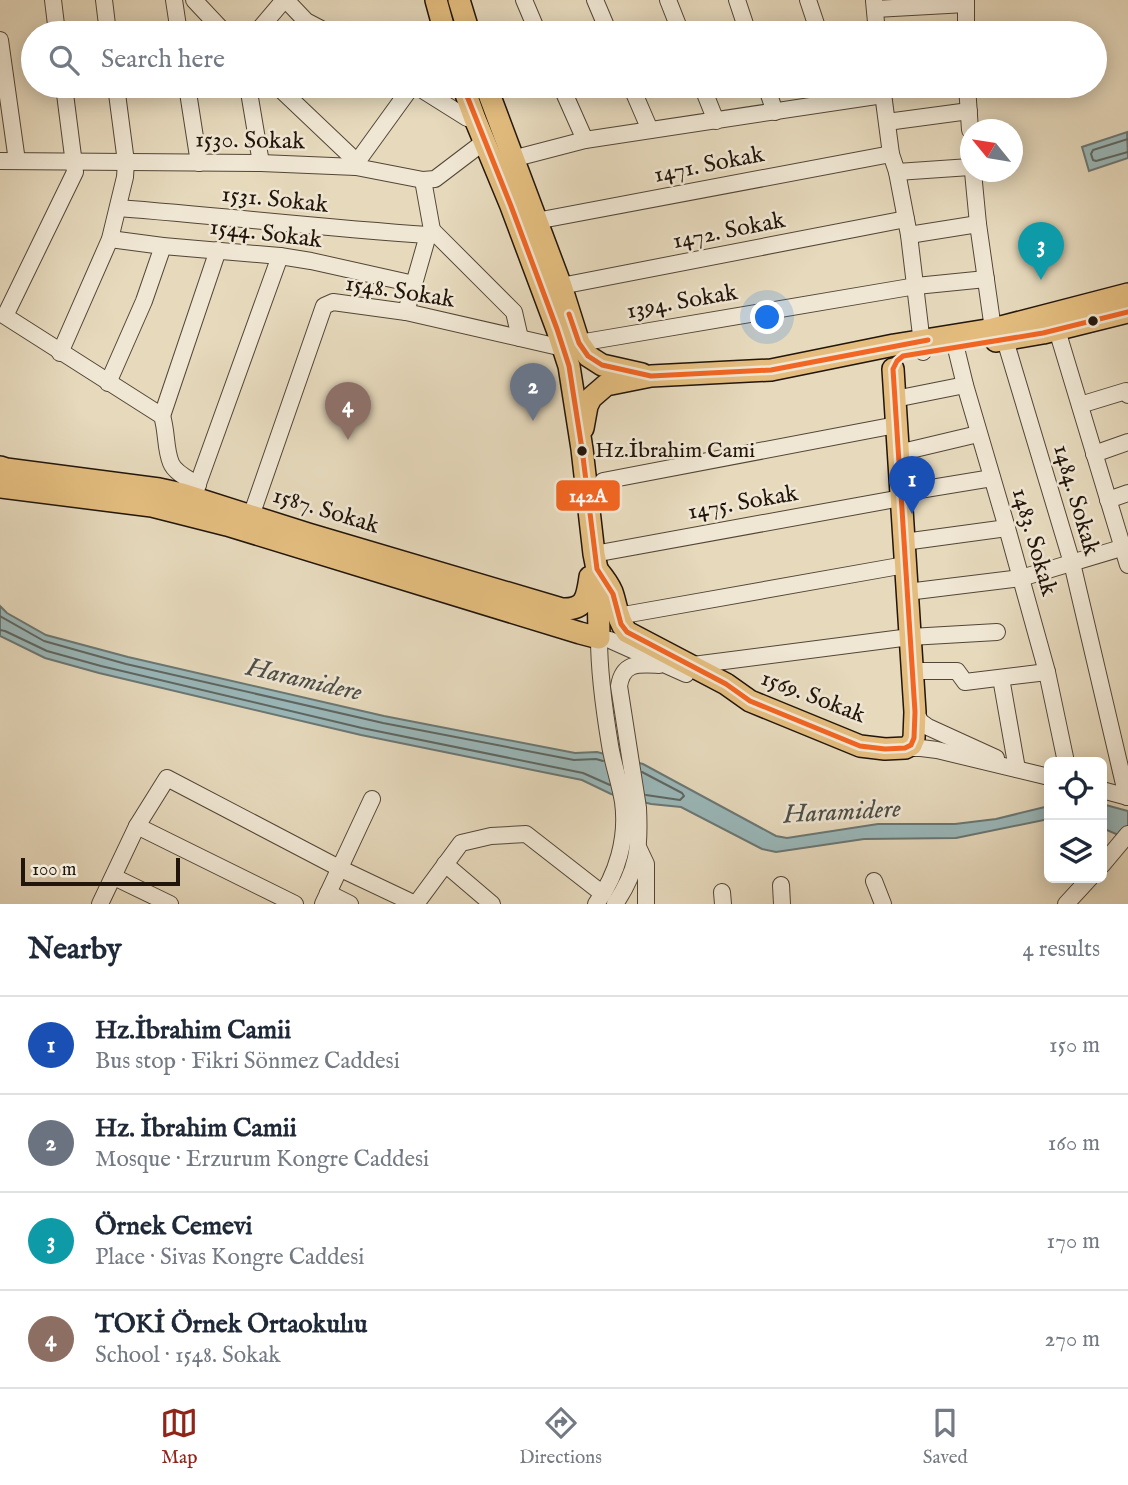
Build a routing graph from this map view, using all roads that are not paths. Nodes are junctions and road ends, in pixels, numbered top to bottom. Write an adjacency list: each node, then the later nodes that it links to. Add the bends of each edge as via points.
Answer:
1 (53, 0): 15 (street)
2 (104, 0): 16 (street)
3 (174, 0): 17 (street)
4 (194, 0): 18 (street)
5 (285, 0): 19 (street); 20 (street)
6 (436, 0): 21 (main road)
7 (459, 0): 22 (main road)
8 (524, 0): 23 (street)
9 (595, 0): 24 (street)
10 (668, 0): 25 (street)
11 (737, 0): 26 (street)
12 (808, 0): 27 (street)
13 (966, 2): 14 (street); 28 (street)
14 (874, 5)
15 (56, 21)
16 (107, 21)
17 (177, 21)
18 (214, 21)
19 (267, 21)
20 (306, 21)
21 (442, 21)
22 (465, 21)
23 (533, 21)
24 (604, 21)
25 (676, 21)
26 (744, 21)
27 (816, 21)
28 (966, 21)
29 (0, 40): 58 (street)
30 (66, 98): 59 (street)
31 (118, 98): 60 (street)
32 (189, 98): 61 (street)
33 (250, 98): 62 (street)
34 (289, 98): 63 (street)
35 (405, 98): 63 (street)
36 (434, 98): 48 (street)
37 (467, 98): 48 (main road)
38 (490, 98): 56 (main road)
39 (566, 98): 53 (street)
40 (636, 98): 52 (street)
41 (707, 98): 50 (street)
42 (770, 98): 47 (street)
43 (826, 98): 47 (street)
44 (884, 98): 51 (street)
45 (968, 98): 46 (street)
46 (969, 111): 49 (street); 51 (street)
47 (775, 112): 50 (street)
48 (475, 119): 54 (main road)
49 (970, 119)
50 (716, 121): 52 (street)
51 (887, 122): 55 (street)
52 (650, 130): 53 (street)
53 (585, 140): 56 (street)
54 (485, 141): 66 (street, via 435,178); 88 (main road)
55 (891, 154): 65 (street); 69 (street, 1471. Sokak)
56 (512, 159): 69 (main road)
57 (0, 161): 58 (street, 1530. Sokak)
58 (18, 161): 59 (street, 1530. Sokak)
59 (74, 162): 60 (street, 1530. Sokak); 90 (street, via 75,172 5,316)
60 (127, 162): 61 (street, 1530. Sokak); 68 (street)
61 (199, 163): 62 (street, 1530. Sokak)
62 (261, 163): 63 (street, 1530. Sokak)
63 (356, 164): 66 (street, 1530. Sokak)
64 (960, 169): 65 (street)
65 (897, 172): 71 (street)
66 (423, 180): 72 (street)
67 (973, 182): 70 (street, 1484. Sokak)
68 (117, 208): 72 (street, 1531. Sokak, via 334,229); 73 (street)
69 (536, 221): 79 (main road)
70 (978, 223): 71 (street, 1472. Sokak); 77 (street, 1484. Sokak)
71 (907, 227): 79 (street, 1472. Sokak); 80 (street)
72 (430, 233): 78 (street); 86 (street, via 514,312)
73 (110, 239): 74 (street, 1544. Sokak); 90 (street)
74 (163, 246): 75 (street, 1544. Sokak); 94 (street)
75 (218, 250): 76 (street, 1544. Sokak); 99 (street)
76 (280, 256): 78 (street, 1544. Sokak); 110 (street)
77 (986, 279): 80 (street, 1394. Sokak); 85 (street, 1484. Sokak)
78 (414, 284): 82 (street)
79 (561, 286): 88 (main road)
80 (916, 286): 88 (street, 1394. Sokak); 89 (street)
81 (1128, 293): 85 (main road)
82 (406, 312): 86 (street, 1548. Sokak); 114 (street, 1548. Sokak, via 333,302 324,306)
83 (1128, 312): 84 (main road)
84 (1057, 330): 85 (main road); 98 (street)
85 (999, 335): 87 (main road); 119 (street, 1484. Sokak)
86 (520, 338): 88 (street, 1548. Sokak)
87 (954, 342): 89 (main road); 95 (street, 1483. Sokak)
88 (571, 345): 93 (main road, via 602,365); 103 (main road)
89 (922, 346): 91 (main road); 92 (main road, via 903,356)
90 (60, 353): 94 (street)
91 (858, 353): 92 (main road); 93 (main road, via 771,370)
92 (893, 369): 97 (main road)
93 (651, 376): 103 (main road, via 606,386 591,398 584,416)
94 (108, 383): 99 (street)
95 (965, 386): 97 (street); 101 (street, 1483. Sokak)
96 (1128, 395): 98 (street, via 1126,391)
97 (895, 399): 100 (main road)
98 (1080, 405): 105 (street)
99 (162, 416): 110 (street, via 170,463)
100 (897, 425): 104 (main road); 108 (street)
101 (978, 434): 104 (street); 107 (street, 1483. Sokak)
102 (1128, 442): 105 (street)
103 (582, 449): 118 (main road)
104 (898, 453): 112 (main road)
105 (1094, 454): 113 (street)
106 (0, 467): 110 (main road, 1587. Sokak)
107 (992, 478): 112 (street, 1475. Sokak); 115 (street, 1483. Sokak)
108 (603, 481)
109 (0, 486): 127 (main road, 1587. Sokak, via 165,509)
110 (195, 491): 114 (main road, 1587. Sokak)
111 (1128, 493): 113 (street)
112 (901, 495): 116 (main road); 118 (street, 1475. Sokak)
113 (1108, 499): 117 (street)
114 (251, 516): 118 (main road, 1587. Sokak, via 562,609 583,604)
115 (1007, 528): 116 (street); 122 (street, 1483. Sokak)
116 (904, 542): 120 (main road)
117 (1126, 547): 119 (street); 121 (street)
118 (595, 561): 124 (main road); 127 (main road)
119 (1072, 564): 122 (street); 140 (street, 1484. Sokak)
120 (905, 565): 123 (main road); 124 (street)
121 (1128, 565)
122 (1021, 578): 123 (street); 131 (street, 1483. Sokak)
123 (907, 592): 126 (main road)
124 (618, 616): 129 (main road, via 627,632)
125 (997, 632): 126 (street)
126 (910, 637): 129 (street); 130 (main road)
127 (599, 638): 128 (street, 1569. Sokak); 153 (street, via 610,747 625,820)
128 (667, 665): 133 (street, 1569. Sokak); 144 (street, via 627,668 619,686 638,808)
129 (693, 665): 133 (main road)
130 (912, 671): 132 (street, via 957,671 965,682); 134 (main road)
131 (1047, 672): 132 (street); 136 (street, 1483. Sokak)
132 (1001, 678): 137 (street)
133 (750, 701): 135 (main road, 1569. Sokak, via 860,746)
134 (915, 712): 135 (main road, via 914,738); 137 (street, 1569. Sokak, via 928,727)
135 (905, 748): 137 (street, 1569. Sokak, via 937,750)
136 (1065, 757)
137 (1017, 769): 138 (street, 1569. Sokak)
138 (1044, 776)
139 (1107, 791): 140 (street)
140 (1128, 797)
141 (372, 799): 147 (street)
142 (137, 825): 147 (street, via 167,778); 148 (street); 156 (street)
143 (1123, 846): 145 (street)
144 (638, 847): 153 (street, via 631,878); 160 (street, via 646,864)
145 (1107, 860)
146 (445, 864): 153 (street, via 461,843 526,834); 158 (street); 159 (street)
147 (339, 868): 152 (street); 158 (street)
148 (114, 877): 154 (street); 155 (street)
149 (874, 881): 162 (street)
150 (1085, 883): 163 (street)
151 (781, 885): 161 (street)
152 (326, 899): 157 (street)
153 (605, 901)
154 (162, 903)
155 (100, 904)
156 (295, 904)
157 (350, 904)
158 (416, 904)
159 (492, 904)
160 (646, 904)
161 (782, 904)
162 (883, 904)
163 (1066, 904)

